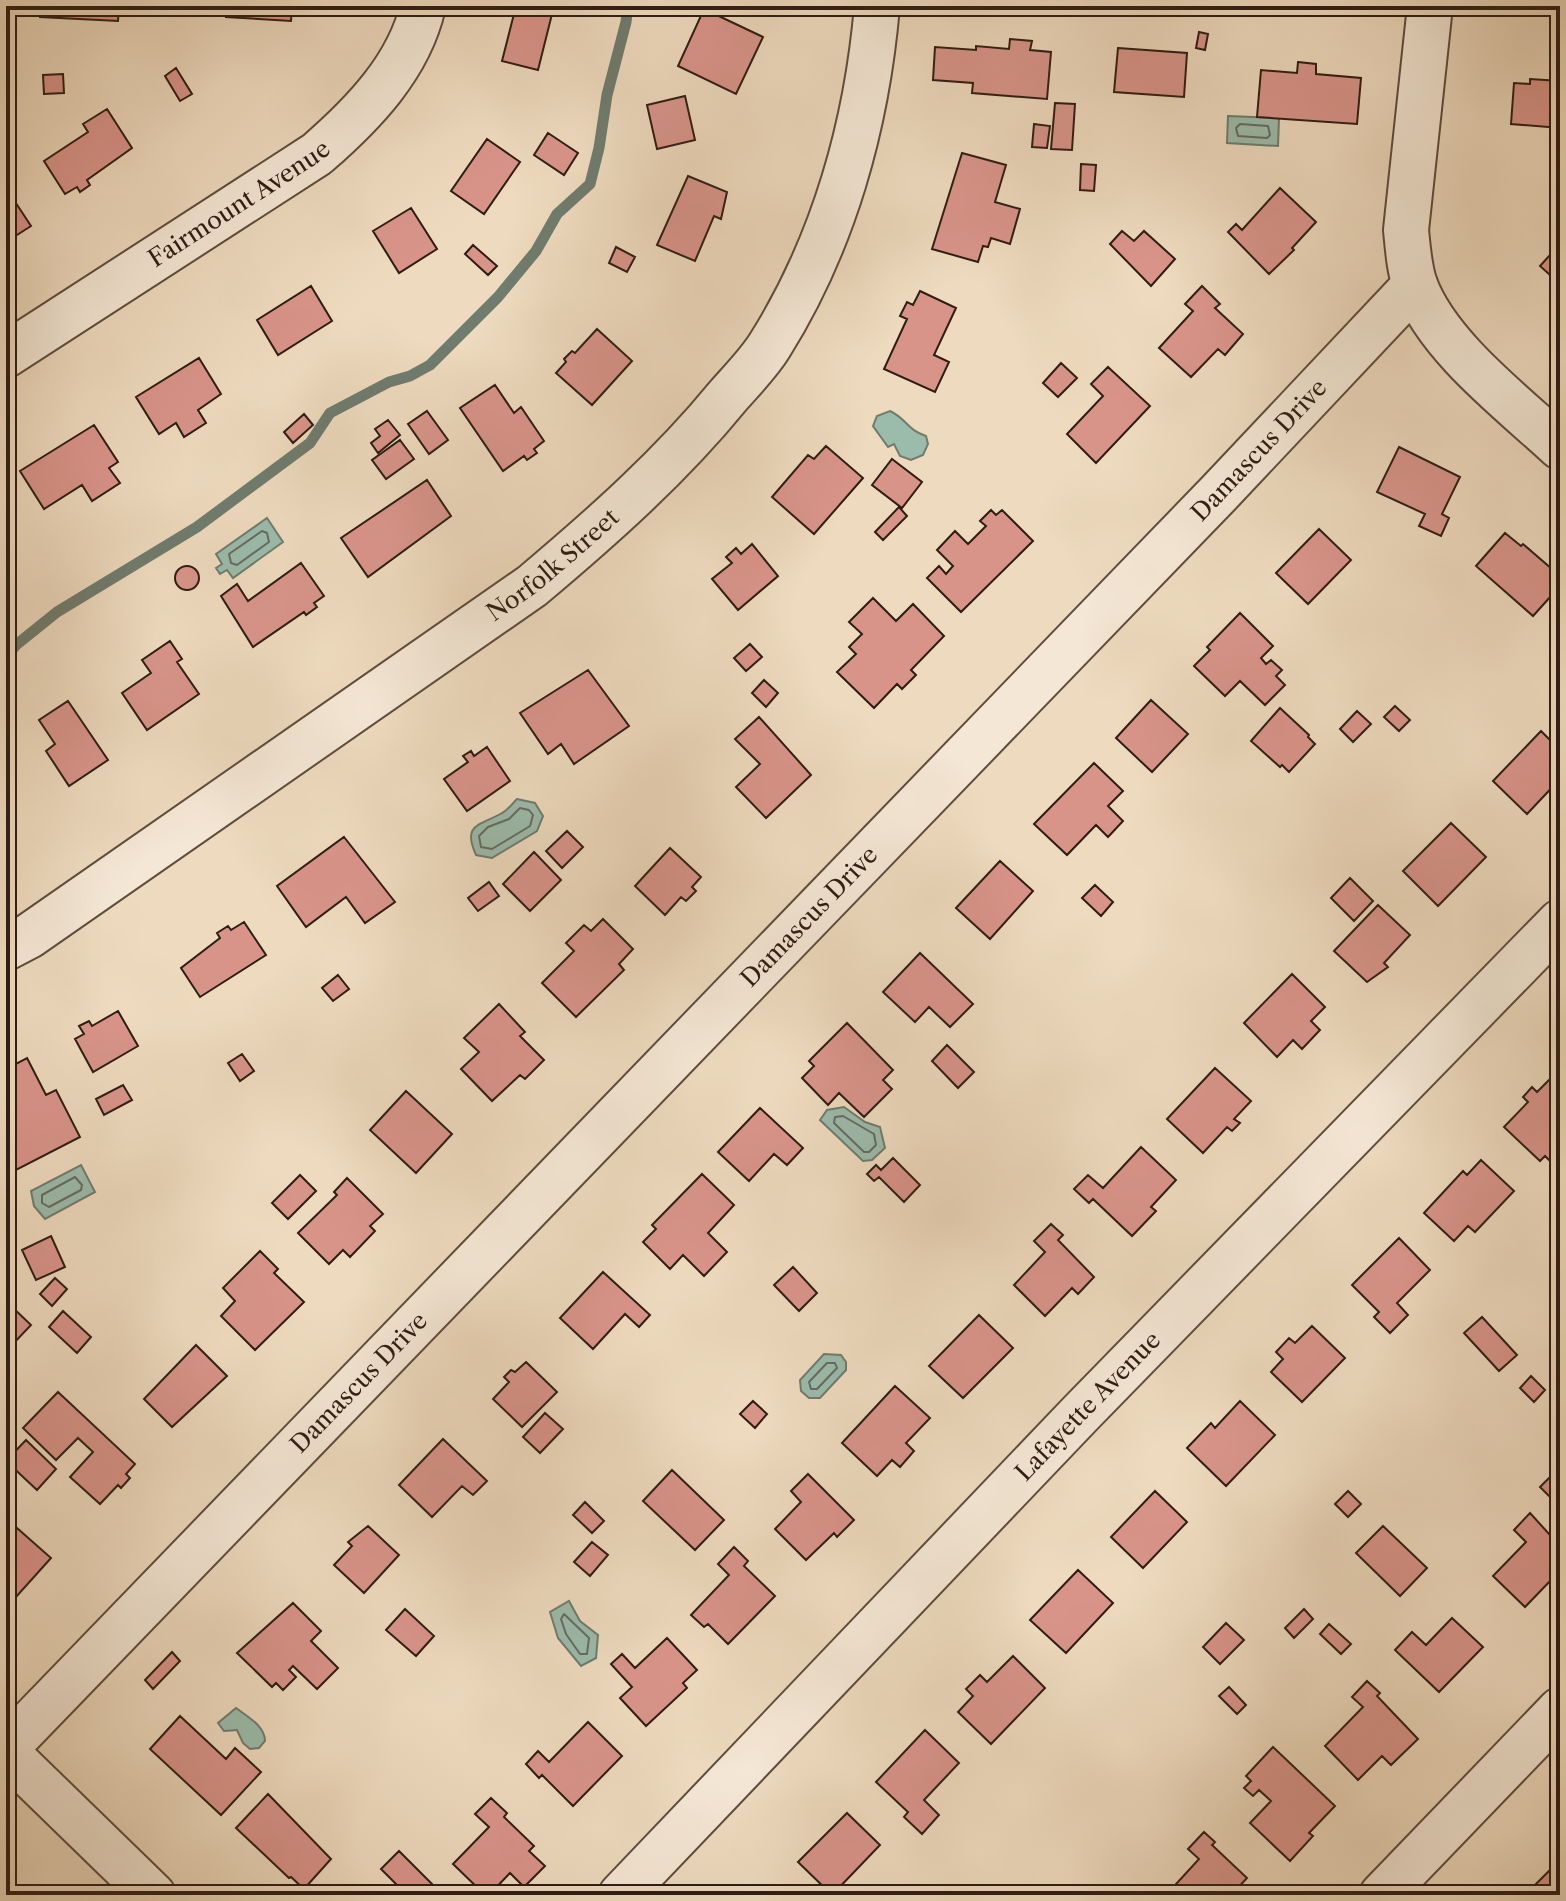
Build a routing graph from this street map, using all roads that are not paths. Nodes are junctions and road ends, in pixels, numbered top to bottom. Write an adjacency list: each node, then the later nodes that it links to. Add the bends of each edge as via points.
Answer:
1 (423, 6): 5 (street, Fairmount Avenue, via 391,77 317,154)
2 (877, 6): 8 (street, Norfolk Street, via 859,129 814,263 770,346 693,438 608,522 532,586)
3 (1430, 6): 4 (street, via 1406,230)
4 (1415, 285): 6 (street, via 1453,346); 10 (street, Damascus Drive)
5 (6, 355)
6 (1560, 447)
7 (1560, 922): 12 (street, Lafayette Avenue, via 1090,1403)
8 (6, 948)
9 (1560, 1710): 13 (street)
10 (6, 1750): 11 (street)
11 (153, 1895)
12 (621, 1895)
13 (1382, 1895)

